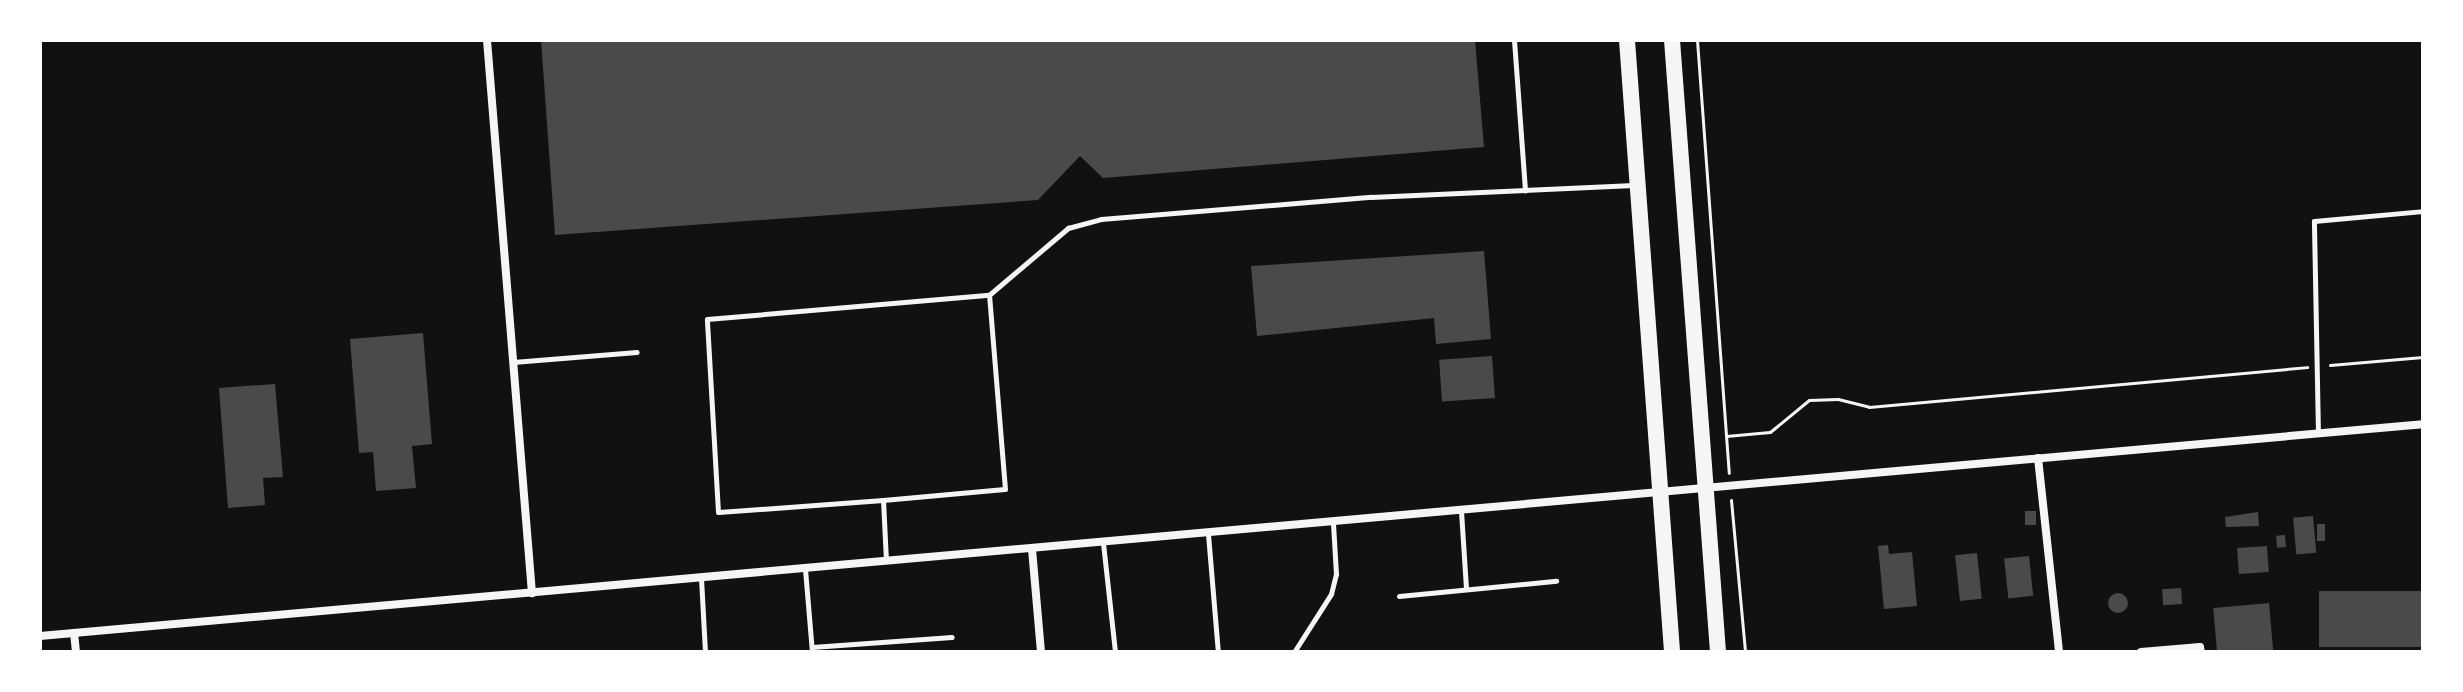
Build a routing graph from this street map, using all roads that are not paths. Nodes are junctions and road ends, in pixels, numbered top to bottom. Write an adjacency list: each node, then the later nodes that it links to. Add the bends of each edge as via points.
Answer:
1 (487, 40): 10 (street)
2 (1514, 40): 6 (lane)
3 (1627, 40): 5 (main road)
4 (1672, 40): 14 (main road)
5 (1637, 185): 6 (lane); 15 (main road)
6 (1525, 191): 8 (lane, via 1371,197 1101,219 1068,228)
7 (2423, 211): 12 (lane, via 2314,221)
8 (989, 295): 16 (lane, via 1005,489); 16 (lane, via 707,319 718,512)
9 (637, 352): 10 (lane)
10 (513, 362): 27 (street)
11 (2423, 424): 12 (street)
12 (2318, 434): 13 (street)
13 (2038, 458): 14 (street); 41 (street)
14 (1704, 488): 15 (street); 40 (main road)
15 (1658, 492): 17 (street); 39 (main road)
16 (883, 500): 22 (lane)
17 (1461, 511): 18 (street); 26 (lane)
18 (1333, 523): 19 (street); 38 (lane, via 1336,574 1331,594)
19 (1208, 534): 20 (street); 37 (lane)
20 (1103, 543): 21 (street); 36 (lane)
21 (1032, 549): 22 (street); 35 (street)
22 (886, 562): 23 (street)
23 (805, 569): 24 (street); 32 (lane)
24 (701, 578): 27 (street); 34 (lane)
25 (1556, 581): 26 (lane)
26 (1466, 589): 28 (lane)
27 (532, 593): 29 (street)
28 (1399, 596)
29 (74, 633): 30 (street); 33 (street)
30 (40, 636)
31 (952, 637): 32 (lane)
32 (812, 649)
33 (76, 652)
34 (705, 652)
35 (1041, 652)
36 (1115, 652)
37 (1218, 652)
38 (1294, 652)
39 (1672, 652)
40 (1718, 652)
41 (2059, 652)
42 (2141, 652): 43 (street, via 2200,647)
43 (2201, 652)

